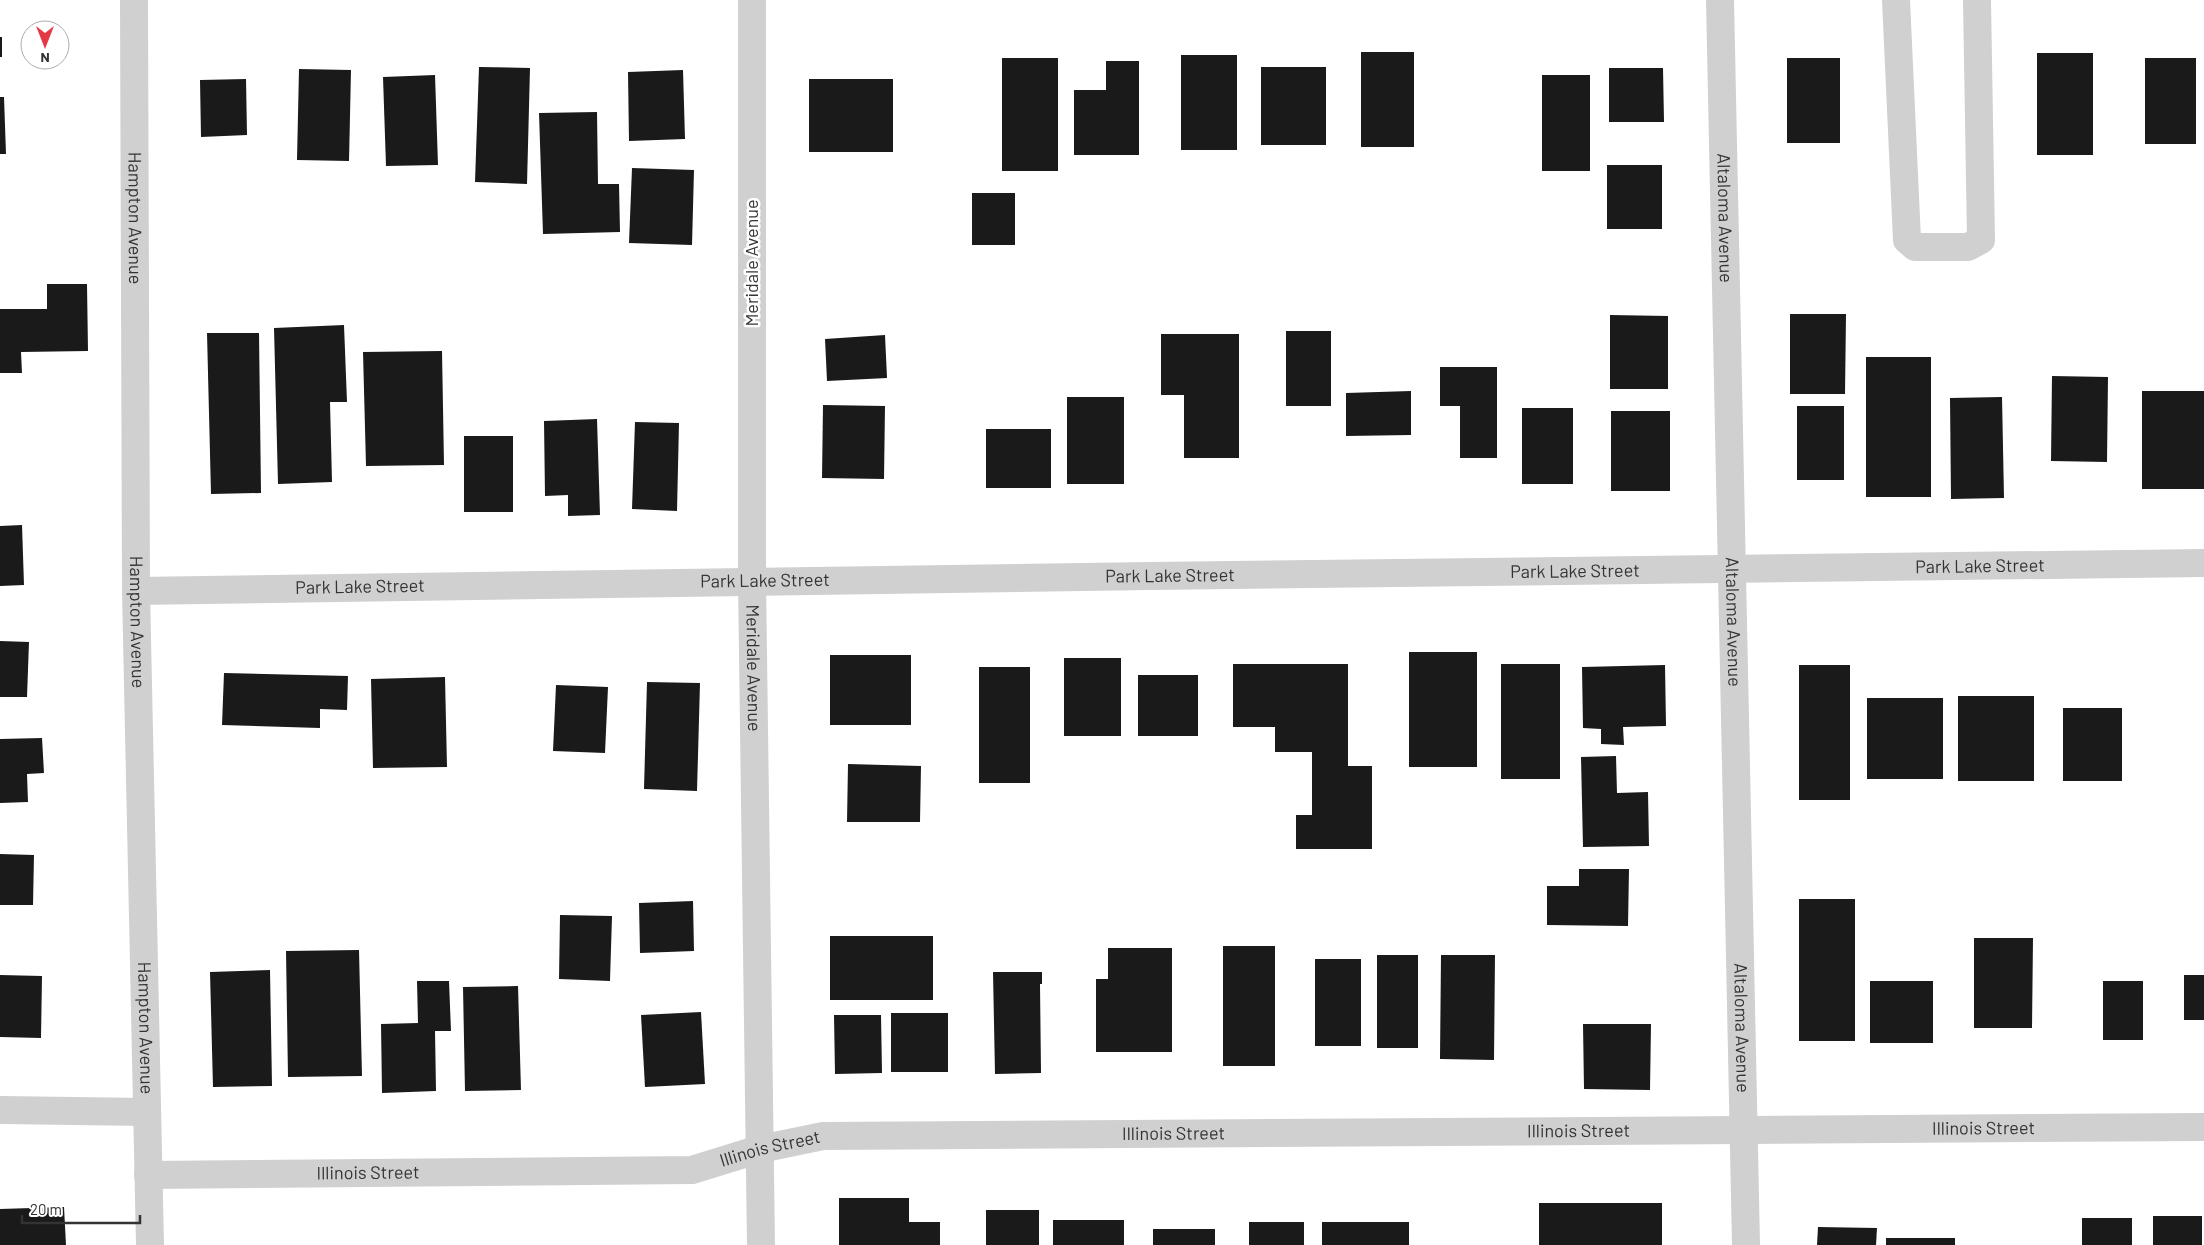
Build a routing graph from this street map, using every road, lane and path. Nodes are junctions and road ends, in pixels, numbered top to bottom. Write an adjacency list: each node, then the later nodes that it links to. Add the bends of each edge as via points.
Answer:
1 (134, 0): 9 (street, Hampton Avenue)
2 (752, 0): 8 (street, Meridale Avenue)
3 (1720, 0): 7 (street, Altaloma Avenue)
4 (1896, 0): 5 (street, via 1907,240 1915,247 1968,247 1981,240)
5 (1977, 0)
6 (2204, 563): 7 (street, Park Lake Street)
7 (1732, 570): 8 (street, Park Lake Street); 13 (street, Altaloma Avenue)
8 (752, 580): 9 (street, Park Lake Street); 14 (street, Meridale Avenue)
9 (136, 591): 11 (street, Hampton Avenue)
10 (0, 1110): 11 (street)
11 (147, 1112): 15 (street, Hampton Avenue)
12 (2204, 1127): 13 (street, Illinois Street)
13 (1744, 1131): 14 (street, Illinois Street, via 823,1136); 18 (street, Altaloma Avenue)
14 (760, 1149): 15 (street, Illinois Street, via 692,1170); 17 (street, Meridale Avenue)
15 (148, 1175): 16 (street, Hampton Avenue)
16 (150, 1245)
17 (761, 1245)
18 (1746, 1245)

